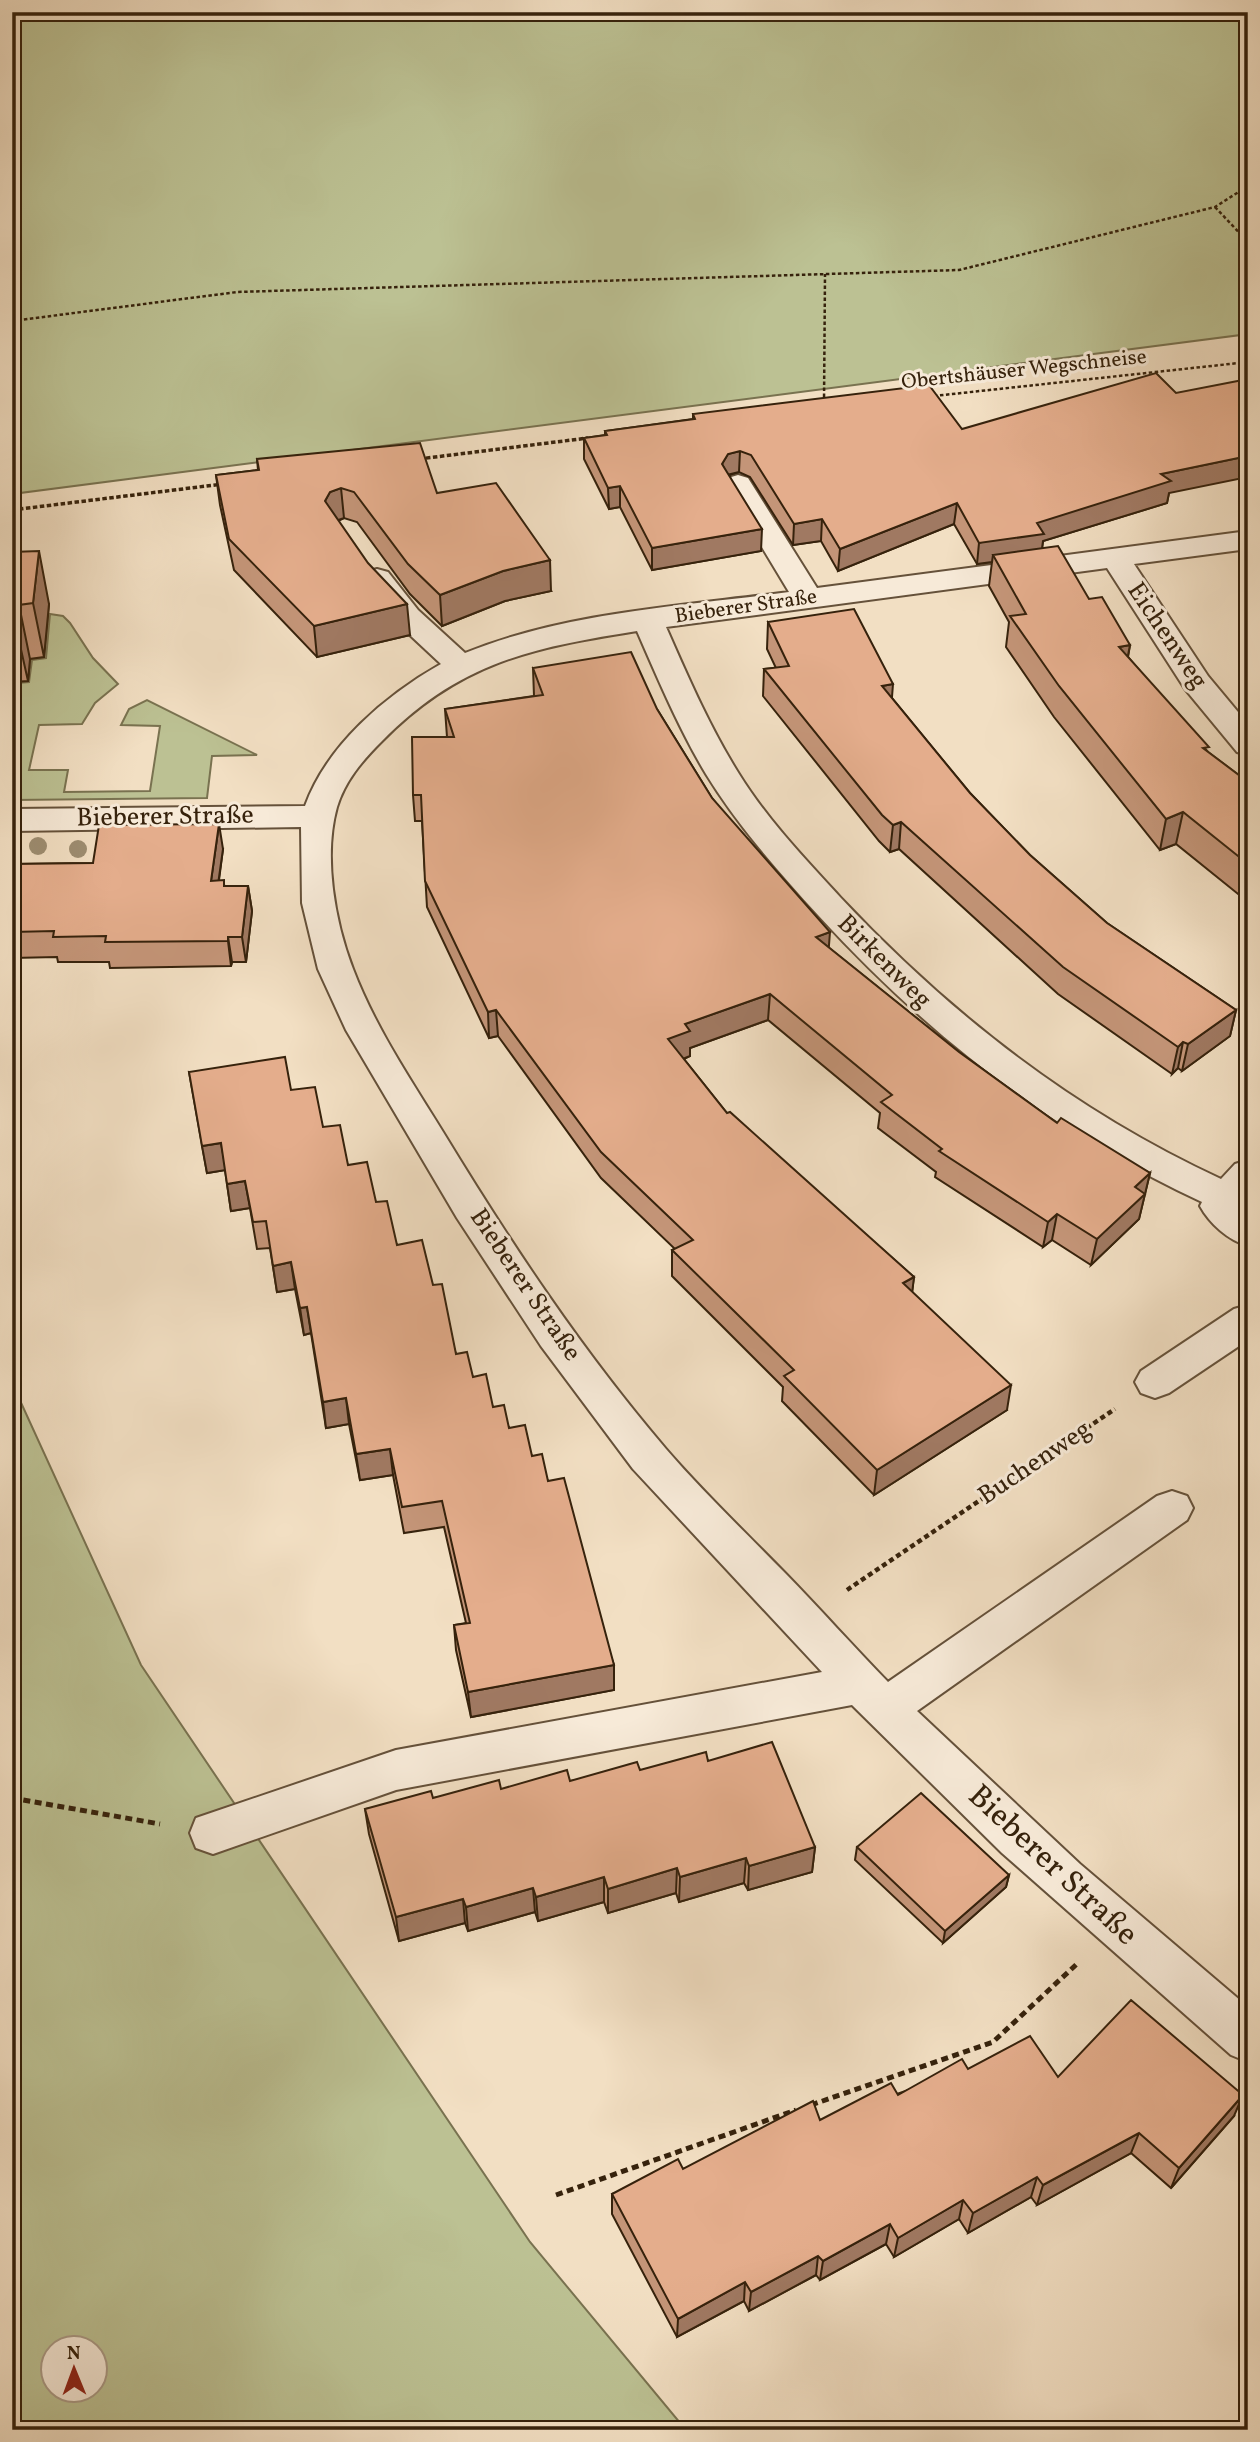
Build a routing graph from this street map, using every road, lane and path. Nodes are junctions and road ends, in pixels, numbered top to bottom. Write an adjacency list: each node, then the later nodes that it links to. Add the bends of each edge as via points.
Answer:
1 (1248, 186): 2 (path)
2 (1215, 207): 3 (path); 4 (path, via 959,270)
3 (1248, 243)
4 (825, 274): 5 (path, via 237,292); 8 (path)
5 (12, 321)
6 (1248, 362): 7 (path, Obertshäuser Wegschneise)
7 (928, 396)
8 (824, 409)
9 (590, 438): 10 (path)
10 (411, 460)
11 (232, 483): 13 (path)
12 (738, 484): 17 (street)
13 (12, 510)
14 (1248, 540): 16 (street, Bieberer Straße)
15 (361, 558): 19 (street, via 407,616)
16 (1115, 558): 17 (street, Bieberer Straße); 20 (street, Eichenweg, via 1196,682)
17 (808, 599): 18 (street, Bieberer Straße)
18 (649, 620): 19 (street, Bieberer Straße, via 552,636); 23 (street, Birkenweg, via 698,731 724,776 792,865 923,1003 1044,1098 1107,1140 1162,1170)
19 (460, 664): 21 (street, Bieberer Straße, via 415,692 380,722 341,768 325,793)
20 (1248, 745)
21 (318, 816): 22 (street, Bieberer Straße); 29 (street, Bieberer Straße, via 316,887 335,976 428,1140 525,1292 650,1459)
22 (12, 820)
23 (1237, 1186): 24 (street, via 1219,1206)
24 (1248, 1232)
25 (1248, 1320): 26 (street)
26 (1154, 1382): 28 (path, Buchenweg)
27 (1172, 1508): 29 (street)
28 (845, 1591)
29 (874, 1697): 31 (street, via 396,1770); 32 (street, Bieberer Straße)
30 (12, 1798): 31 (path)
31 (213, 1833)
32 (1115, 1927): 33 (street, Bieberer Straße); 34 (path, via 993,2042)
33 (1248, 2038)
34 (556, 2195)

